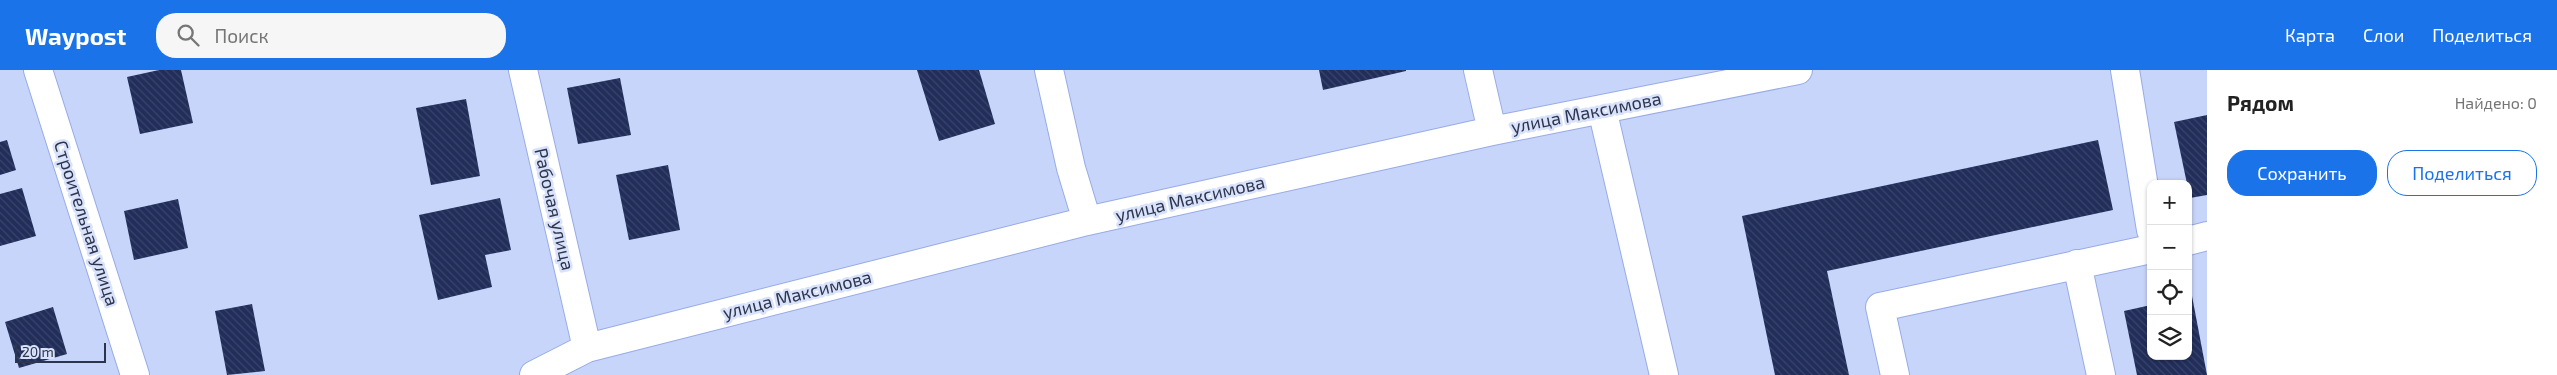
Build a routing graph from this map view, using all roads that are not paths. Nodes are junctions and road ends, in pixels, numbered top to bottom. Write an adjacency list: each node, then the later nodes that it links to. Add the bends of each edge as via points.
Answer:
1 (38, 70): 16 (street, Строительная улица)
2 (523, 70): 15 (street, Рабочая улица)
3 (1049, 70): 9 (street, via 1071,168)
4 (1478, 70): 8 (street)
5 (1798, 70): 7 (street, улица Максимова)
6 (2125, 70): 10 (street)
7 (1602, 109): 8 (street, улица Максимова); 18 (street)
8 (1492, 131): 9 (street, улица Максимова)
9 (1087, 221): 15 (street, улица Максимова)
10 (2150, 225)
11 (2207, 236): 12 (street)
12 (2192, 239)
13 (2147, 250): 14 (street)
14 (2077, 264): 19 (street, via 1880,307); 20 (street)
15 (587, 348): 17 (street, улица Максимова)
16 (135, 375)
17 (534, 375)
18 (1664, 375)
19 (1895, 375)
20 (2101, 375)

